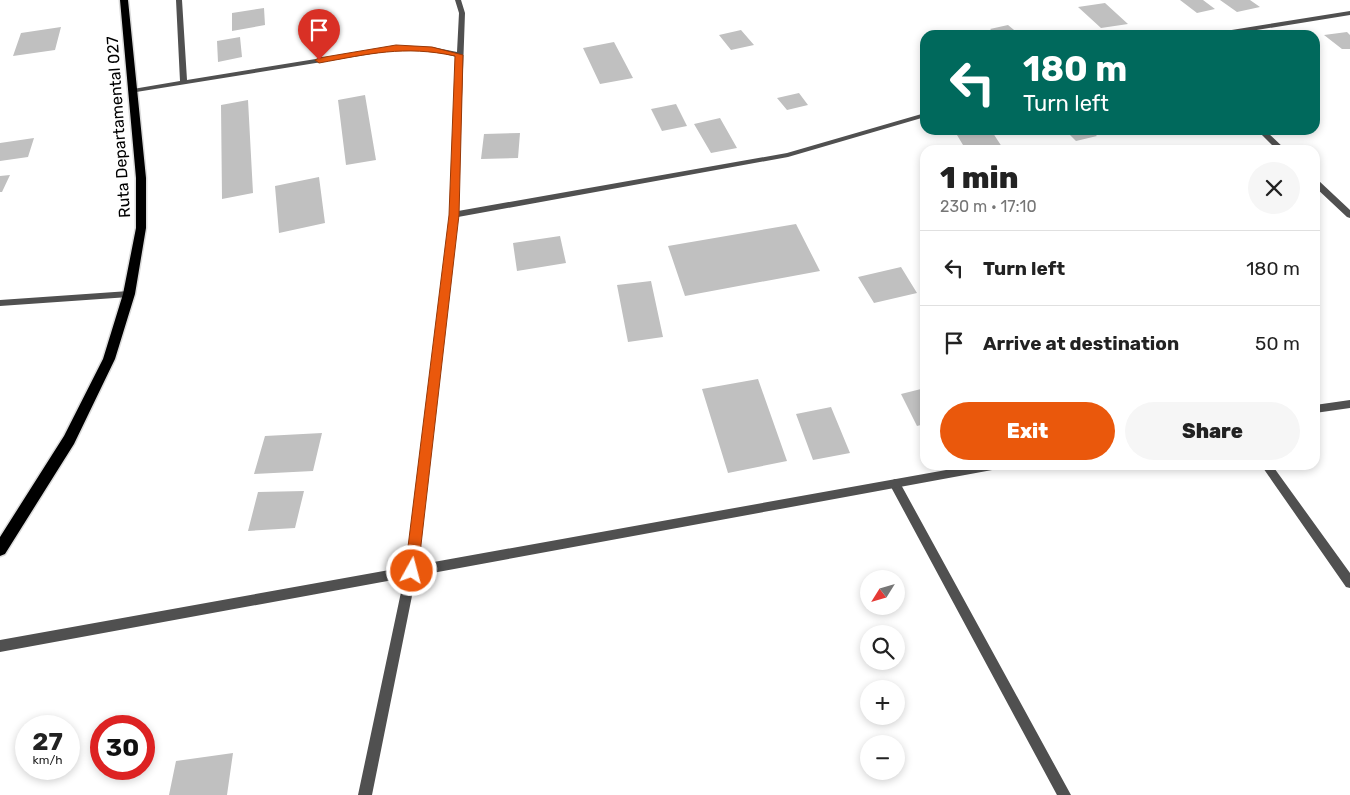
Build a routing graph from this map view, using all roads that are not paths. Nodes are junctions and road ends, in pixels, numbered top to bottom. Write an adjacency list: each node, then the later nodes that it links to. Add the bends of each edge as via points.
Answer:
1 (124, 0): 8 (main road, Ruta Departamental 027)
2 (179, 0): 7 (street)
3 (458, 0): 6 (street, via 462,13)
4 (1350, 13): 5 (street)
5 (1244, 30)
6 (459, 55): 7 (street, via 432,49 396,48); 13 (street)
7 (184, 82): 8 (street)
8 (133, 91): 15 (main road, Ruta Departamental 027, via 141,178 141,228)
9 (920, 116): 13 (street, via 788,155)
10 (1266, 135): 11 (street)
11 (1277, 145)
12 (1320, 187): 14 (street)
13 (454, 215): 23 (street)
14 (1350, 215)
15 (129, 294): 16 (street); 22 (main road, Ruta Departamental 027, via 109,359 69,440)
16 (0, 303)
17 (1350, 404): 18 (street)
18 (1320, 408)
19 (972, 470): 21 (street)
20 (1270, 470): 24 (street)
21 (895, 484): 23 (street); 27 (street)
22 (0, 549)
23 (412, 571): 25 (street); 26 (street)
24 (1350, 583)
25 (0, 646)
26 (365, 795)
27 (1064, 795)

